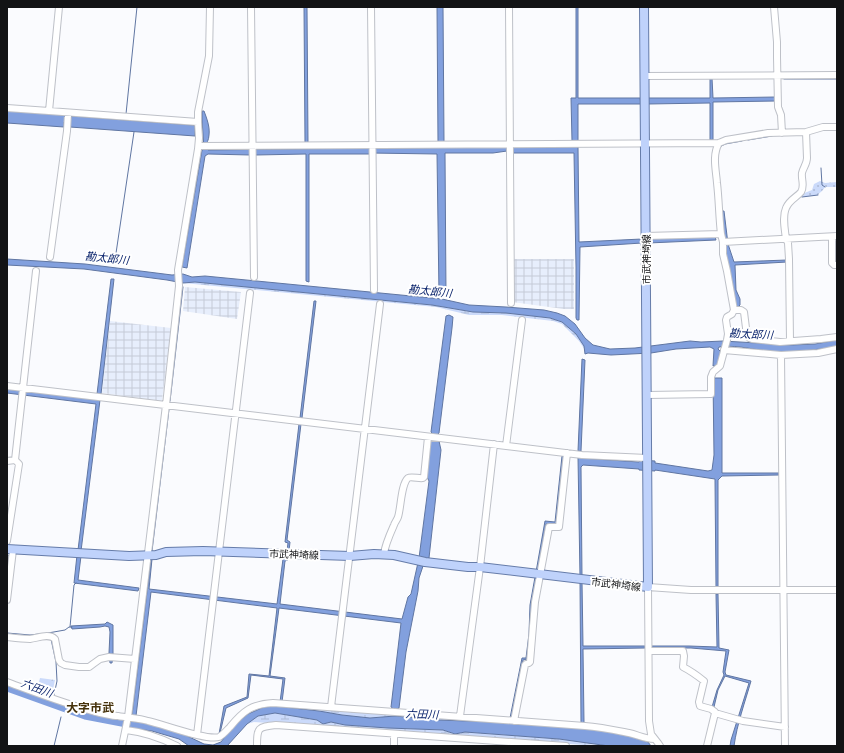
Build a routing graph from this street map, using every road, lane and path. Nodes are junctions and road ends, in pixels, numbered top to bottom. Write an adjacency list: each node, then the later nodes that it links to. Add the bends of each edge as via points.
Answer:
1 (59, 7): 12 (street)
2 (210, 7): 14 (street, via 209,56)
3 (251, 7): 22 (street)
4 (371, 7): 21 (street)
5 (509, 7): 23 (street)
6 (644, 7): 10 (main road, 市武神埼線)
7 (774, 7): 8 (street)
8 (778, 75): 9 (street); 10 (street); 17 (street, via 778,107)
9 (837, 75)
10 (644, 76): 18 (main road, 市武神埼線)
11 (7, 108): 12 (street)
12 (49, 111): 13 (street)
13 (68, 118): 14 (street); 29 (street)
14 (198, 122): 20 (street, via 199,138)
15 (837, 127): 16 (street, via 823,127)
16 (806, 132): 17 (street); 27 (street, via 807,162 802,175 803,186 785,209)
17 (782, 133): 19 (street, via 768,133)
18 (645, 143): 19 (street); 23 (street); 25 (main road, 市武神埼線)
19 (719, 143): 24 (street, via 715,159)
20 (203, 146): 22 (street); 47 (street, via 178,271 179,286)
21 (372, 146): 22 (street); 23 (street); 33 (street)
22 (253, 147): 32 (street)
23 (509, 148): 35 (street)
24 (720, 234): 25 (street); 28 (street)
25 (645, 236): 46 (main road, 市武神埼線)
26 (835, 237): 27 (street); 30 (street, via 832,263)
27 (786, 239): 28 (street); 40 (street, via 789,259)
28 (726, 242): 37 (street, via 722,248)
29 (50, 257)
30 (837, 265)
31 (36, 270): 45 (street)
32 (254, 277)
33 (374, 290)
34 (250, 293): 48 (street)
35 (511, 303)
36 (380, 304): 49 (street)
37 (734, 310): 40 (street, via 744,312 749,338); 41 (street, via 726,320 728,334)
38 (522, 320): 52 (street)
39 (837, 337): 40 (street)
40 (790, 341)
41 (724, 348): 43 (street); 46 (street, via 720,366 711,377 711,394)
42 (837, 349): 43 (street)
43 (781, 355): 66 (street)
44 (7, 386): 45 (street)
45 (24, 388): 47 (street); 55 (street)
46 (647, 395): 54 (main road, 市武神埼線)
47 (166, 405): 48 (street); 61 (street)
48 (236, 413): 49 (street); 59 (street)
49 (365, 428): 50 (street); 62 (street)
50 (433, 437): 51 (street); 60 (street, via 424,477 408,478 403,488 398,518)
51 (494, 444): 52 (street); 63 (street)
52 (506, 446): 53 (street)
53 (567, 453): 54 (street); 64 (street, via 559,528 549,526)
54 (647, 459): 65 (main road, 市武神埼線)
55 (15, 460): 56 (street); 57 (street, via 20,464)
56 (7, 461)
57 (7, 541)
58 (10, 549): 61 (main road, 市武神埼線); 68 (street)
59 (219, 552): 61 (main road, 市武神埼線, via 166,552); 62 (main road, 市武神埼線); 81 (street)
60 (384, 554): 62 (main road, 市武神埼線); 63 (main road, 市武神埼線)
61 (147, 556): 71 (street)
62 (350, 556): 73 (street)
63 (480, 567): 64 (main road, 市武神埼線); 75 (street)
64 (540, 575): 65 (main road, 市武神埼線); 77 (street, via 530,662 525,665)
65 (648, 587): 66 (street, via 690,590); 70 (street)
66 (783, 590): 67 (street); 78 (street)
67 (837, 590)
68 (7, 600)
69 (7, 637): 71 (street, via 31,639 53,636 59,660 65,665 89,667 100,659 111,657)
70 (649, 651): 74 (street, via 683,651 683,667 704,681 700,706); 82 (street, via 649,721)
71 (135, 659): 76 (street)
72 (7, 682): 76 (street, via 98,712)
73 (331, 708): 75 (street); 81 (street, via 264,703 247,709 219,737)
74 (715, 713): 78 (street, via 739,720); 91 (street)
75 (460, 716): 77 (street)
76 (128, 717): 79 (street); 81 (street)
77 (514, 721): 82 (street, via 606,728)
78 (785, 727): 92 (street)
79 (126, 730): 85 (street); 86 (street, via 143,733)
80 (394, 734): 83 (street); 87 (street, via 276,725 261,727 258,730); 88 (street)
81 (197, 735)
82 (654, 739): 84 (street)
83 (521, 745): 89 (street)
84 (660, 745): 90 (street)
85 (122, 746)
86 (177, 746)
87 (257, 746)
88 (394, 746)
89 (566, 746)
90 (666, 746)
91 (707, 746)
92 (785, 746)

